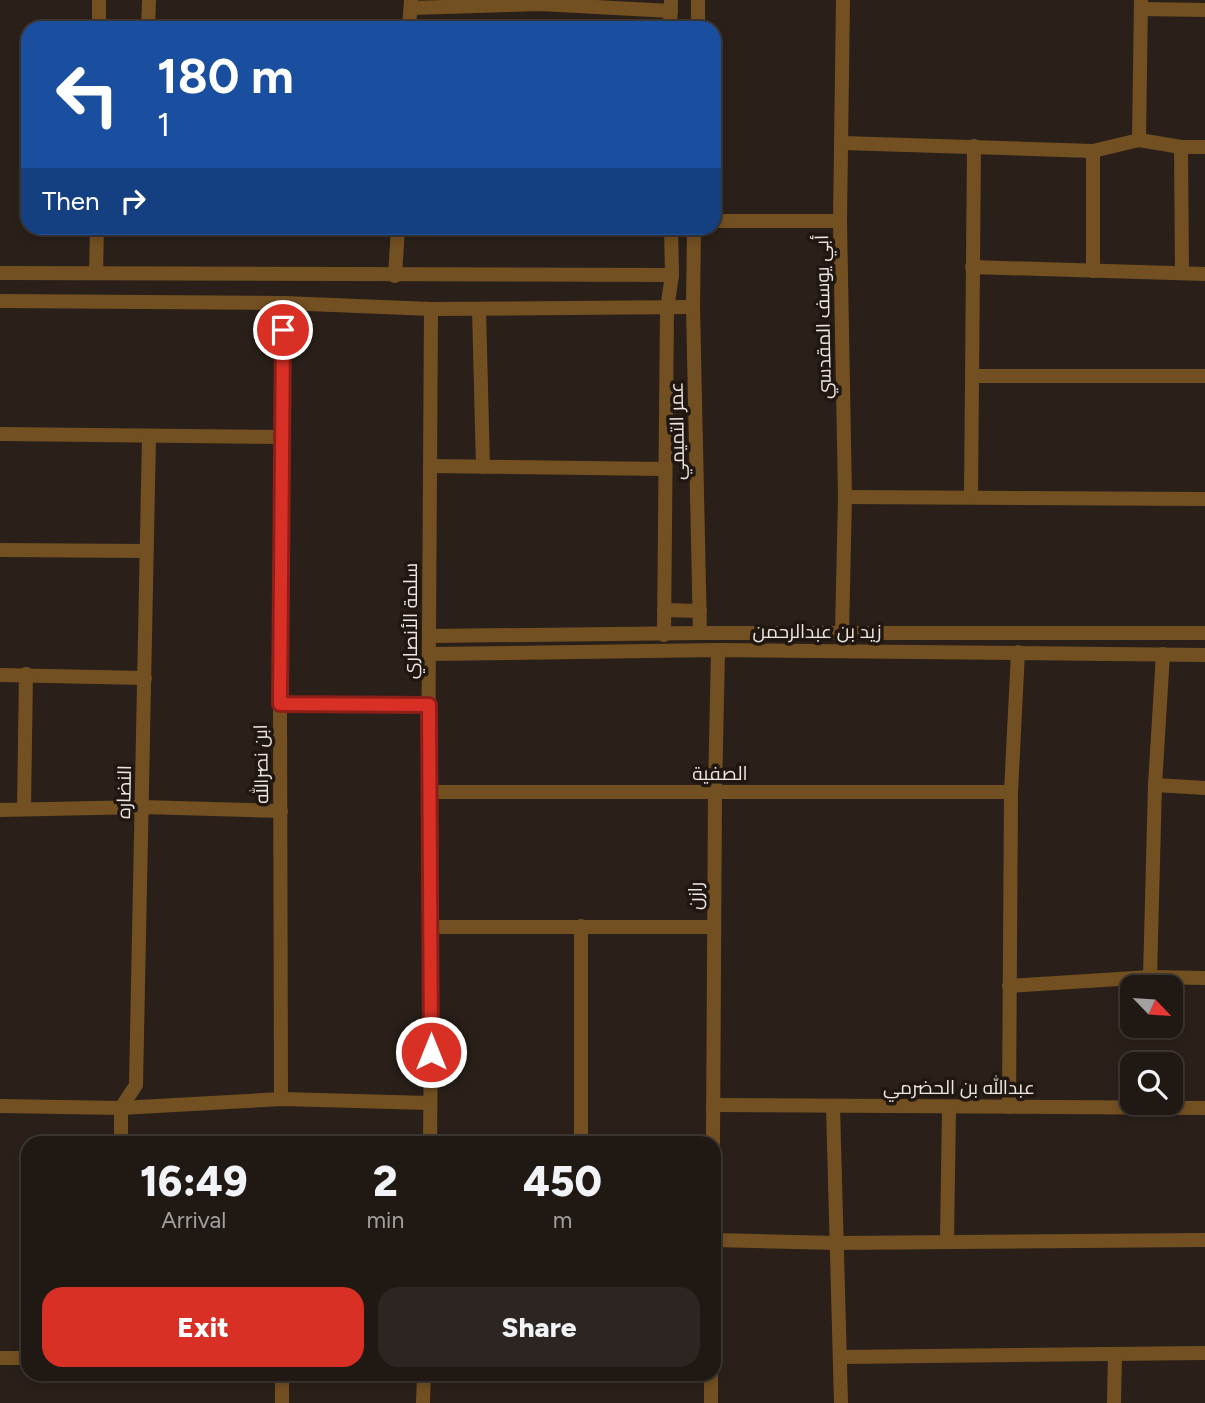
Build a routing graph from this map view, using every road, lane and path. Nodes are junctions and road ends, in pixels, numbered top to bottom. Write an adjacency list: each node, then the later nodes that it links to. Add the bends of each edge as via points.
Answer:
1 (99, 0): 10 (street)
2 (149, 0): 11 (street)
3 (698, 0): 12 (street)
4 (843, 0): 14 (street, أبي يوسف المقدسي)
5 (540, 2): 6 (street); 8 (street)
6 (411, 4)
7 (1141, 5): 9 (street); 13 (street)
8 (671, 6)
9 (1205, 10)
10 (99, 21)
11 (148, 21)
12 (698, 21)
13 (1139, 141): 16 (street); 18 (street)
14 (842, 143): 15 (street); 20 (street, أبي يوسف المقدسي)
15 (974, 146): 18 (street); 25 (street)
16 (1181, 147): 17 (street); 29 (street)
17 (1205, 147)
18 (1093, 151): 26 (street)
19 (721, 221): 20 (street)
20 (840, 221): 48 (street, أبي يوسف المقدسي)
21 (97, 235): 28 (street)
22 (398, 235): 32 (street)
23 (671, 235): 31 (street)
24 (694, 235): 35 (street, عمر التميمي)
25 (972, 267): 26 (street); 39 (street)
26 (1093, 271): 29 (street)
27 (0, 272): 28 (street)
28 (96, 272): 32 (street)
29 (1182, 273): 30 (street)
30 (1205, 274)
31 (672, 275): 32 (street); 38 (street)
32 (395, 276)
33 (0, 302): 34 (street)
34 (283, 303): 36 (street); 42 (street, ابن نصرالله)
35 (693, 307): 38 (street); 53 (street, عمر التميمي)
36 (431, 309): 37 (street); 44 (street, سلمة الأنصاري)
37 (480, 309): 38 (street); 45 (street)
38 (667, 309): 46 (street)
39 (972, 376): 40 (street); 47 (street)
40 (1205, 376)
41 (0, 434): 43 (street)
42 (282, 436): 43 (street); 67 (street, ابن نصرالله)
43 (149, 437): 51 (street, النضاره)
44 (430, 466): 45 (street); 58 (street, سلمة الأنصاري)
45 (483, 467): 46 (street)
46 (666, 469): 52 (street)
47 (971, 497): 48 (street); 49 (street)
48 (845, 498): 56 (street, أبي يوسف المقدسي)
49 (1205, 499)
50 (0, 551): 51 (street)
51 (146, 551): 66 (street, النضاره)
52 (664, 610): 53 (street); 57 (street)
53 (700, 611): 54 (street, عمر التميمي)
54 (700, 633): 56 (street, زيد بن عبدالرحمن); 57 (street, زيد بن عبدالرحمن)
55 (1205, 633): 56 (street, زيد بن عبدالرحمن)
56 (842, 634)
57 (664, 635): 58 (street, زيد بن عبدالرحمن)
58 (429, 636): 61 (street, سلمة الأنصاري)
59 (718, 650): 60 (street, زيد بن عبدالرحمن); 61 (street, زيد بن عبدالرحمن); 72 (street, رازن)
60 (1018, 652): 62 (street, زيد بن عبدالرحمن); 73 (street)
61 (429, 654): 68 (street, سلمة الأنصاري)
62 (1163, 654): 63 (street, زيد بن عبدالرحمن); 69 (street)
63 (1205, 655)
64 (26, 674): 65 (street); 66 (street); 75 (street)
65 (0, 675)
66 (145, 678): 74 (street, النضاره)
67 (280, 704): 68 (street); 77 (street, ابن نصرالله)
68 (429, 705): 71 (street, سلمة الأنصاري)
69 (1155, 785): 70 (street); 81 (street)
70 (1205, 788)
71 (428, 792): 72 (street, الصفية); 79 (street, سلمة الأنصاري)
72 (715, 792): 73 (street, الصفية); 80 (street, رازن)
73 (1011, 793): 85 (street)
74 (143, 807): 75 (street); 77 (street); 93 (street, النضاره, via 136,1085)
75 (24, 808): 76 (street)
76 (0, 810)
77 (281, 811): 86 (street, ابن نصرالله)
78 (581, 926): 79 (street); 80 (street); 97 (street)
79 (432, 927): 87 (street, سلمة الأنصاري)
80 (714, 927): 88 (street, رازن)
81 (1150, 975)
82 (1183, 978): 83 (street)
83 (1205, 978)
84 (1120, 979): 85 (street)
85 (1009, 986): 92 (street)
86 (281, 1099): 87 (street); 93 (street)
87 (430, 1103): 96 (street, سلمة الأنصاري)
88 (713, 1105): 89 (street, عبدالله بن الحضرمي); 98 (street, رازن)
89 (833, 1106): 91 (street, عبدالله بن الحضرمي); 102 (street)
90 (0, 1107): 93 (street)
91 (948, 1107): 92 (street, عبدالله بن الحضرمي); 101 (street)
92 (1009, 1107): 94 (street, عبدالله بن الحضرمي)
93 (121, 1108): 95 (street, النضاره)
94 (1205, 1108)
95 (121, 1136)
96 (430, 1136)
97 (581, 1136)
98 (713, 1136)
99 (721, 1240): 102 (street)
100 (1205, 1240): 101 (street)
101 (947, 1242): 102 (street)
102 (837, 1243): 105 (street)
103 (1205, 1353): 104 (street)
104 (1115, 1355): 105 (street); 115 (street)
105 (840, 1357): 114 (street)
106 (0, 1358): 107 (street)
107 (21, 1358)
108 (282, 1381): 111 (street)
109 (424, 1381): 112 (street)
110 (711, 1381): 113 (street)
111 (282, 1403)
112 (424, 1403)
113 (711, 1403)
114 (841, 1403)
115 (1114, 1403)

